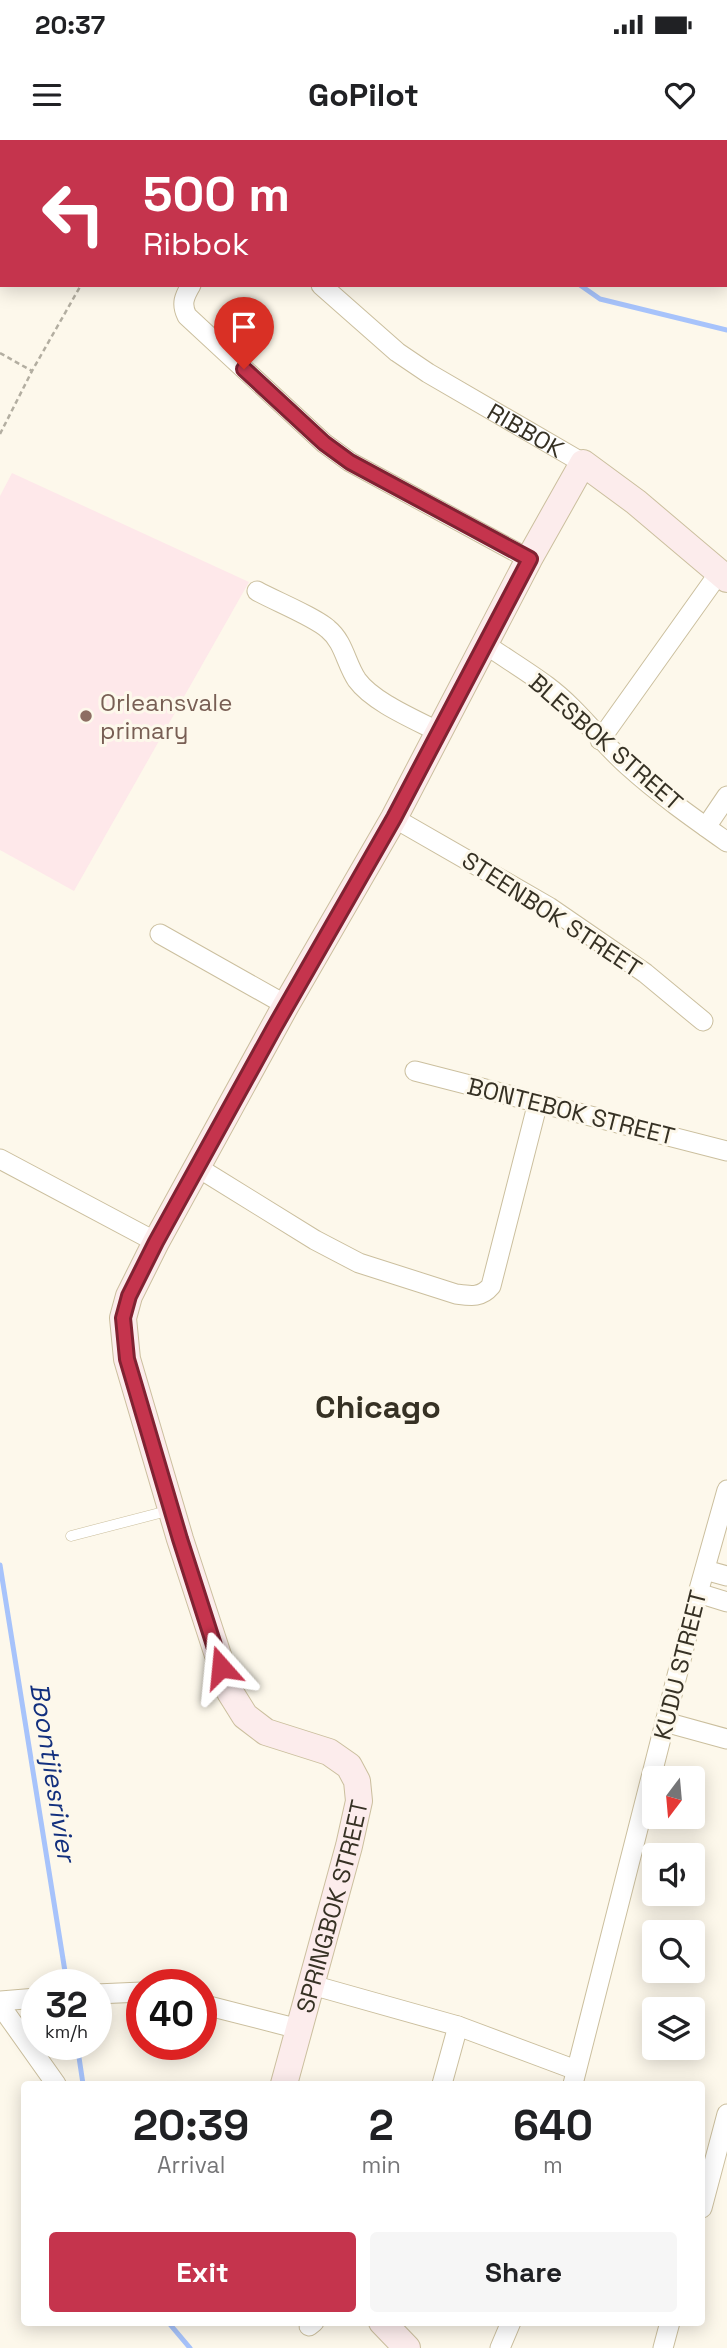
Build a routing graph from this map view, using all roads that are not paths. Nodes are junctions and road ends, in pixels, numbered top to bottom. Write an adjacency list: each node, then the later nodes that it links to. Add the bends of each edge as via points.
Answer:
1 (190, 287): 4 (street, via 183,300 187,316 324,443 350,462)
2 (323, 287): 3 (street, RIBBOK, via 397,352)
3 (583, 463): 4 (street, SPRINGBOK STREET); 5 (street, RIBBOK)
4 (530, 559): 7 (street, SPRINGBOK STREET)
5 (723, 576): 9 (street)
6 (257, 591): 8 (street, via 328,628 342,645 359,682 375,697)
7 (485, 644): 8 (street, SPRINGBOK STREET); 9 (street, BLESBOK STREET, via 548,687)
8 (439, 732): 11 (street, SPRINGBOK STREET)
9 (600, 740): 12 (street, BLESBOK STREET)
10 (727, 796): 12 (street)
11 (394, 818): 15 (street, SPRINGBOK STREET); 16 (street, STEENBOK STREET, via 549,907 645,973)
12 (706, 827): 13 (street, BLESBOK STREET)
13 (727, 842)
14 (160, 934): 15 (street)
15 (286, 1005): 21 (street, SPRINGBOK STREET)
16 (703, 1021)
17 (415, 1071): 18 (street, BONTEBOK STREET)
18 (538, 1102): 19 (street, BONTEBOK STREET); 21 (street, via 491,1286 485,1294 472,1297 359,1263)
19 (727, 1151)
20 (0, 1159): 22 (street)
21 (197, 1167): 22 (street, SPRINGBOK STREET)
22 (156, 1242): 24 (street, SPRINGBOK STREET, via 129,1296 123,1338)
23 (727, 1490): 26 (street, KUDU STREET)
24 (171, 1510): 25 (lane); 32 (street, SPRINGBOK STREET, via 230,1692 244,1716 266,1732 329,1752 349,1766 356,1781 359,1801)
25 (71, 1536)
26 (705, 1570): 27 (street); 28 (street, KUDU STREET)
27 (727, 1576)
28 (698, 1593): 29 (street); 30 (street, KUDU STREET)
29 (727, 1602)
30 (665, 1722): 31 (street); 38 (street, KUDU STREET)
31 (727, 1739)
32 (312, 1985): 36 (street); 37 (street, SPRINGBOK STREET)
33 (21, 2000): 34 (street)
34 (0, 2003): 39 (street)
35 (217, 2008): 37 (street)
36 (458, 2026): 38 (street); 41 (street)
37 (299, 2029): 40 (street, SPRINGBOK STREET)
38 (574, 2077)
39 (53, 2081)
40 (285, 2081)
41 (443, 2081)
42 (727, 2114): 43 (street)
43 (705, 2197)
44 (386, 2326): 47 (street)
45 (509, 2326): 48 (street)
46 (669, 2326): 49 (street)
47 (407, 2348)
48 (500, 2348)
49 (663, 2348)

